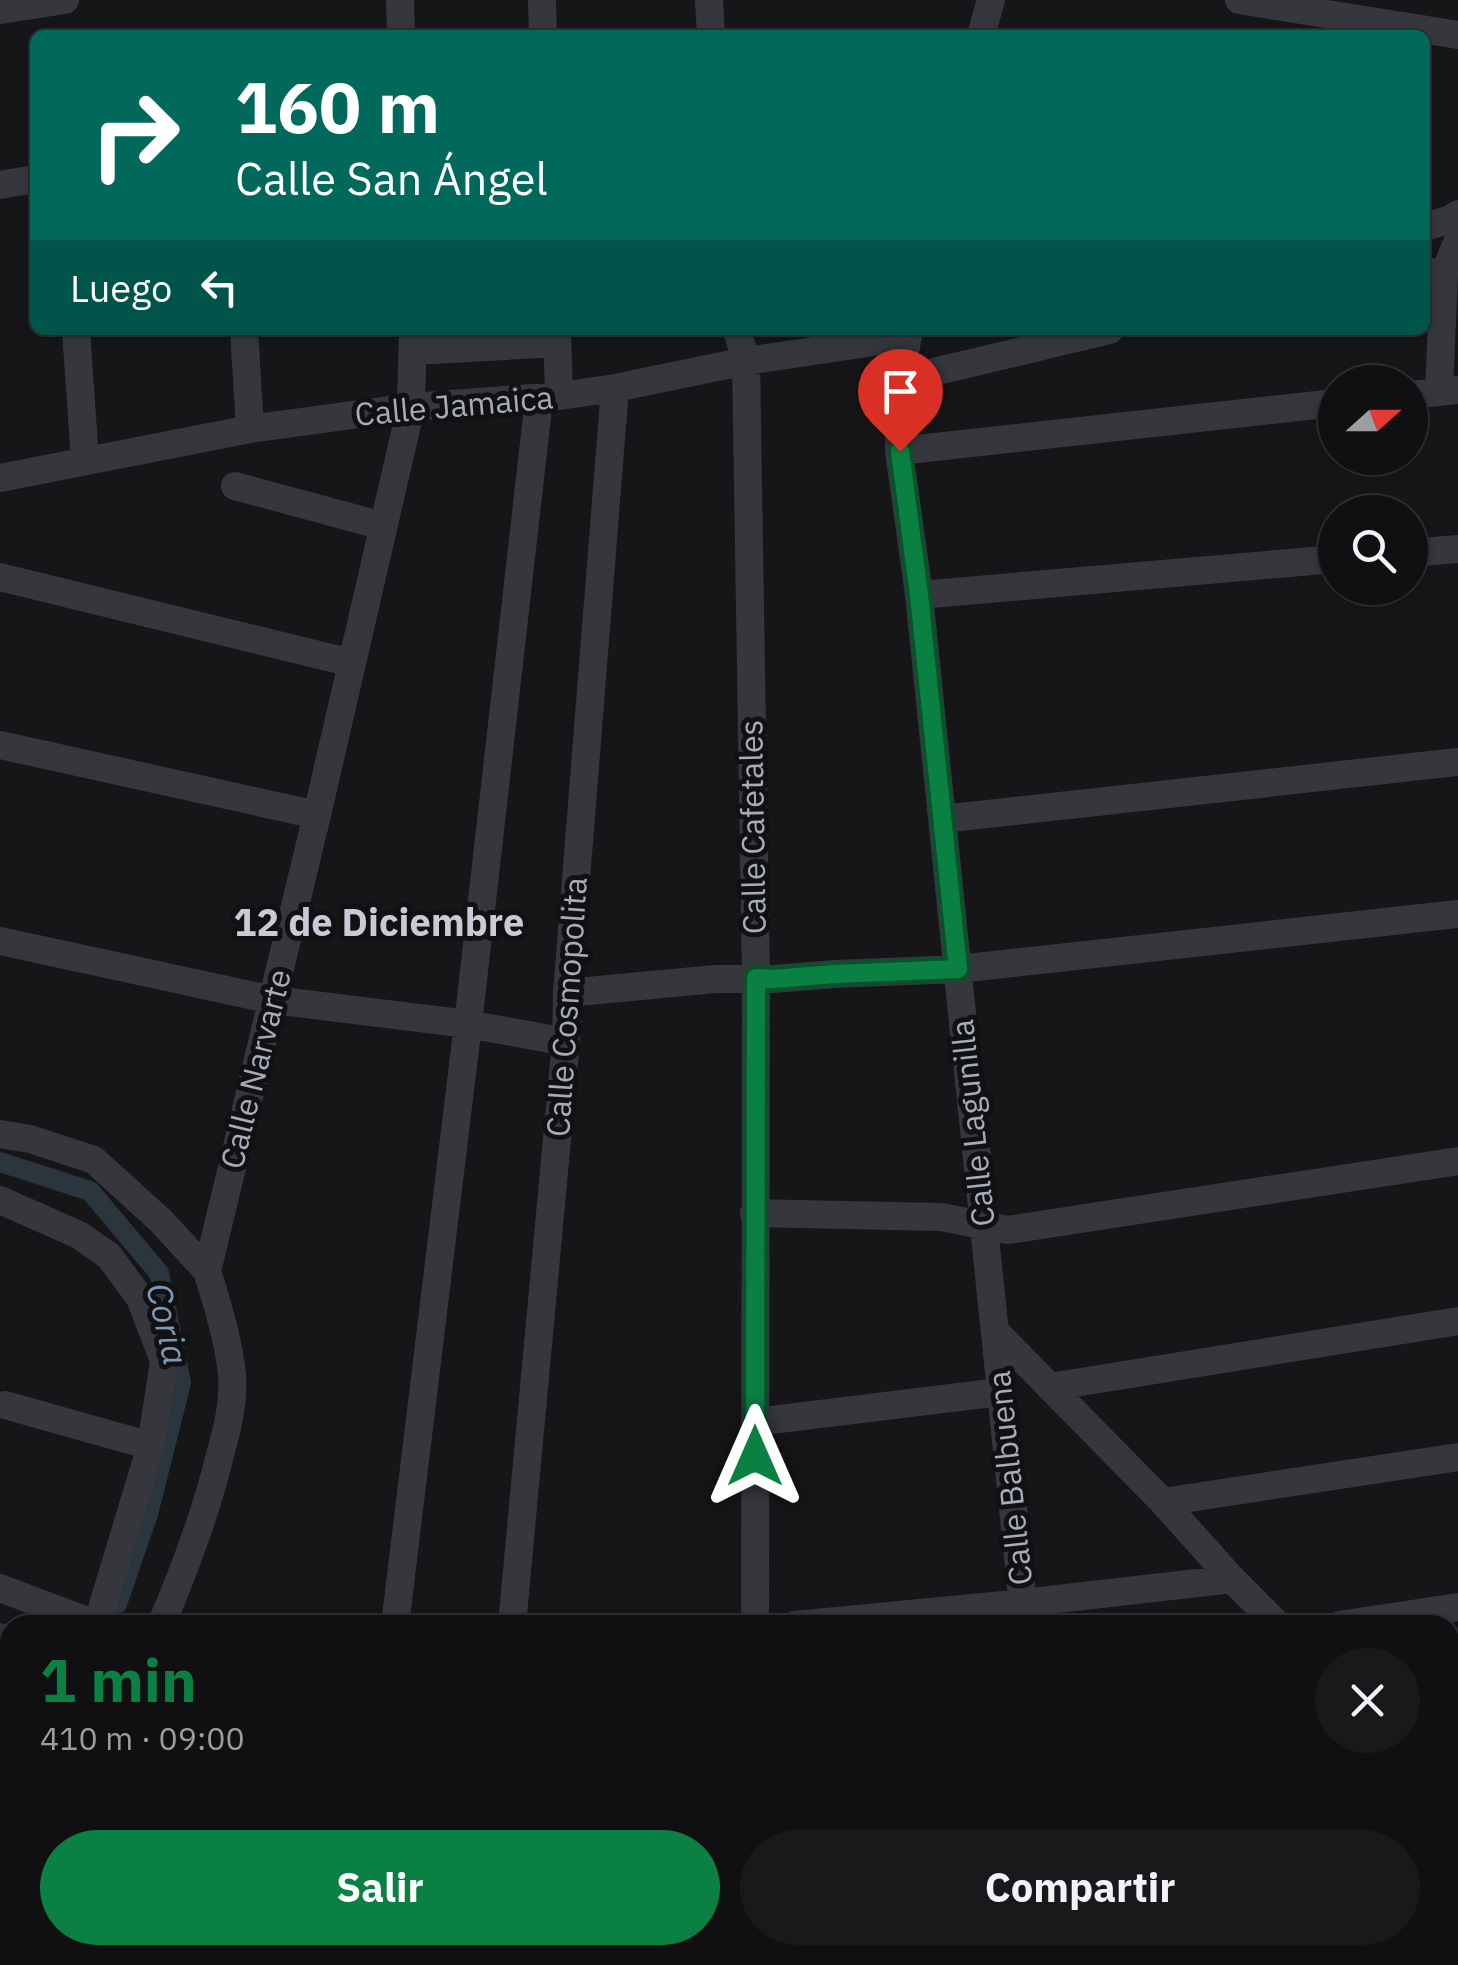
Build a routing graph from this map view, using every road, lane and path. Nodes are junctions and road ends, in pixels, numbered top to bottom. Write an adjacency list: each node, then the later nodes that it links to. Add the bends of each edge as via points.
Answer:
1 (65, 0): 7 (street)
2 (400, 0): 8 (street)
3 (542, 0): 9 (street)
4 (709, 0): 10 (street)
5 (991, 0): 11 (street)
6 (1239, 0): 12 (street)
7 (0, 10)
8 (401, 30)
9 (543, 30)
10 (711, 30)
11 (982, 30)
12 (1427, 30)
13 (1430, 31): 14 (street)
14 (1458, 35)
15 (30, 180): 16 (street)
16 (0, 185)
17 (1458, 214): 18 (street)
18 (1430, 225)
19 (1446, 259): 31 (street)
20 (76, 335): 37 (street)
21 (244, 335): 35 (street)
22 (738, 335): 28 (street, Calle Cafetales)
23 (902, 335): 28 (street, Calle Jamaica)
24 (908, 335): 29 (street, Calle Lagunilla)
25 (1089, 335): 29 (street)
26 (557, 336): 27 (street); 32 (street)
27 (413, 340): 34 (street, Calle Narvarte)
28 (746, 361): 30 (street, Calle Jamaica); 54 (street, Calle Cafetales)
29 (900, 380): 36 (street, Calle Lagunilla)
30 (615, 388): 32 (street, Calle Jamaica); 55 (street, Calle Cosmopolita)
31 (1449, 391)
32 (549, 398): 34 (street, Calle Jamaica); 57 (street)
33 (1318, 405): 36 (street)
34 (411, 407): 35 (street, Calle Jamaica); 40 (street, Calle Narvarte)
35 (250, 429): 37 (street, Calle Jamaica)
36 (900, 451): 45 (street, Calle Lagunilla)
37 (85, 461): 38 (street, Calle Jamaica)
38 (0, 478)
39 (236, 486): 40 (street)
40 (383, 526): 46 (street, Calle Narvarte)
41 (1458, 549): 42 (street)
42 (1428, 552)
43 (1318, 560): 45 (street)
44 (0, 577): 46 (street)
45 (919, 595): 50 (street, Calle Lagunilla)
46 (352, 663): 49 (street, Calle Narvarte)
47 (0, 745): 49 (street)
48 (1458, 762): 50 (street)
49 (317, 815): 56 (street, Calle Narvarte)
50 (942, 820): 53 (street, Calle Lagunilla)
51 (1458, 914): 53 (street)
52 (0, 941): 56 (street)
53 (958, 969): 54 (street); 63 (street, Calle Lagunilla)
54 (756, 978): 55 (street); 62 (street, Calle Cafetales)
55 (567, 993): 58 (street, Calle Cosmopolita)
56 (273, 1000): 57 (street); 64 (street, Calle Narvarte)
57 (468, 1024): 58 (street); 81 (street)
58 (566, 1042): 82 (street, Calle Cosmopolita)
59 (0, 1134): 64 (street, via 94,1160)
60 (1458, 1161): 63 (street, via 1008,1230)
61 (0, 1200): 71 (street, via 110,1256 140,1298 164,1360)
62 (754, 1213): 63 (street, via 941,1217); 70 (street, Calle Cafetales)
63 (984, 1226): 66 (street, Calle Lagunilla)
64 (207, 1270): 80 (street, Calle Narvarte, via 232,1374 232,1409 214,1481)
65 (1458, 1320): 67 (street)
66 (994, 1331): 67 (street); 68 (street, Calle Balbuena)
67 (1050, 1387): 73 (street)
68 (1000, 1392): 70 (street); 77 (street, Calle Balbuena)
69 (5, 1405): 71 (street)
70 (755, 1422): 83 (street, Calle Cafetales)
71 (151, 1446): 79 (street)
72 (1458, 1457): 73 (street)
73 (1163, 1502): 74 (street)
74 (1232, 1579): 77 (street); 84 (street)
75 (0, 1588): 78 (street)
76 (1458, 1607): 85 (street)
77 (1024, 1614)
78 (71, 1615)
79 (100, 1615)
80 (165, 1615)
81 (397, 1615)
82 (513, 1615)
83 (754, 1615)
84 (1268, 1615)
85 (1405, 1615)

